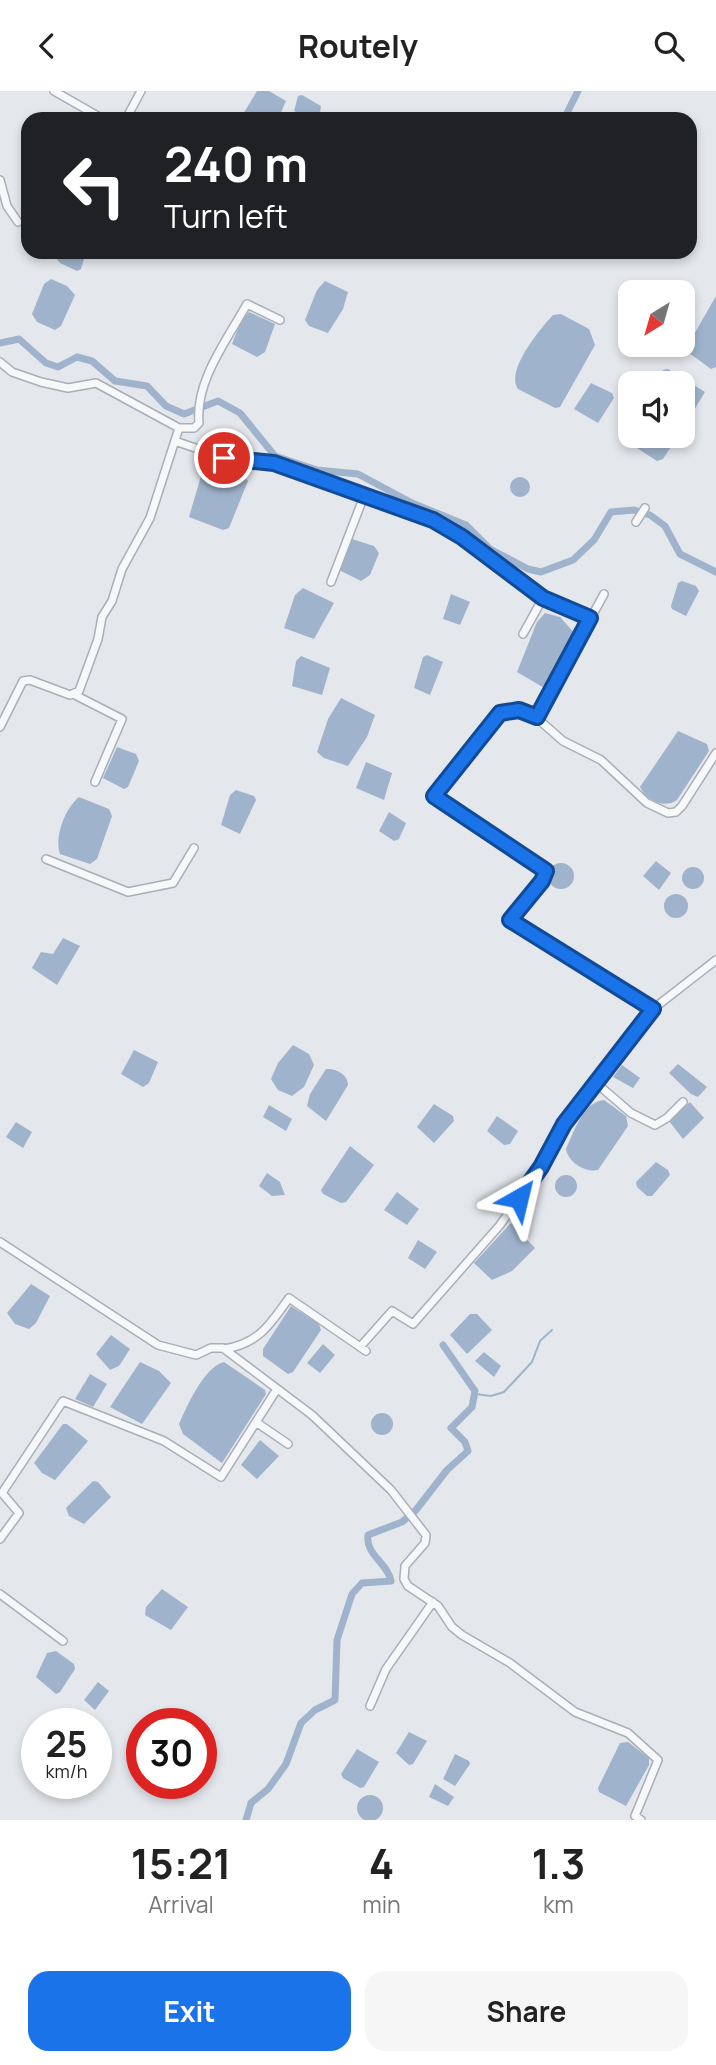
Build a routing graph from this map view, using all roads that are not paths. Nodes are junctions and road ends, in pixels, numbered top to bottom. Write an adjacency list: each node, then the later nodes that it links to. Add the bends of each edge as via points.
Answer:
1 (54, 91): 3 (street)
2 (141, 91): 4 (street)
3 (91, 112)
4 (130, 112)
5 (0, 180): 6 (street, via 7,206)
6 (18, 222)
7 (281, 320): 9 (street, via 247,304 205,381 197,405 199,423 194,428)
8 (0, 362): 9 (street, via 12,372 68,388 96,383)
9 (179, 428): 10 (street)
10 (175, 441): 11 (street, via 224,458 274,463); 19 (street, via 150,518 122,569)
11 (364, 496): 14 (street); 16 (street, via 453,531)
12 (645, 508): 13 (street)
13 (636, 523)
14 (331, 582)
15 (604, 594): 17 (street)
16 (543, 598): 17 (street); 18 (street)
17 (590, 618): 20 (street)
18 (523, 634)
19 (75, 695): 21 (street, via 23,681); 23 (street, via 122,719)
20 (537, 717): 22 (street, via 563,741 601,760 647,803 668,813 682,806); 27 (street, via 519,710 500,713 434,796 546,871 510,920)
21 (0, 727)
22 (716, 753)
23 (95, 782)
24 (194, 848): 25 (street, via 173,883 128,892)
25 (46, 859)
26 (716, 960): 27 (street)
27 (653, 1009): 28 (street)
28 (595, 1082): 29 (street, via 631,1113 655,1125); 31 (street, via 558,1133 541,1167 468,1264 413,1324 392,1311 363,1349 289,1298 263,1334)
29 (683, 1102)
30 (0, 1242): 31 (street, via 158,1345 188,1355 214,1347)
31 (224, 1349): 32 (street)
32 (277, 1389): 33 (street); 38 (street, via 312,1415 383,1482 426,1535 425,1543 405,1566 404,1579)
33 (256, 1422): 34 (street); 35 (street, via 221,1477 164,1441 63,1401)
34 (288, 1444)
35 (1, 1492): 36 (street, via 19,1513)
36 (0, 1539)
37 (0, 1594): 39 (street)
38 (433, 1602): 40 (street, via 386,1669); 41 (street, via 462,1635 517,1667 575,1712 628,1733 658,1760 635,1815)
39 (63, 1641)
40 (370, 1706)
41 (641, 1820)

